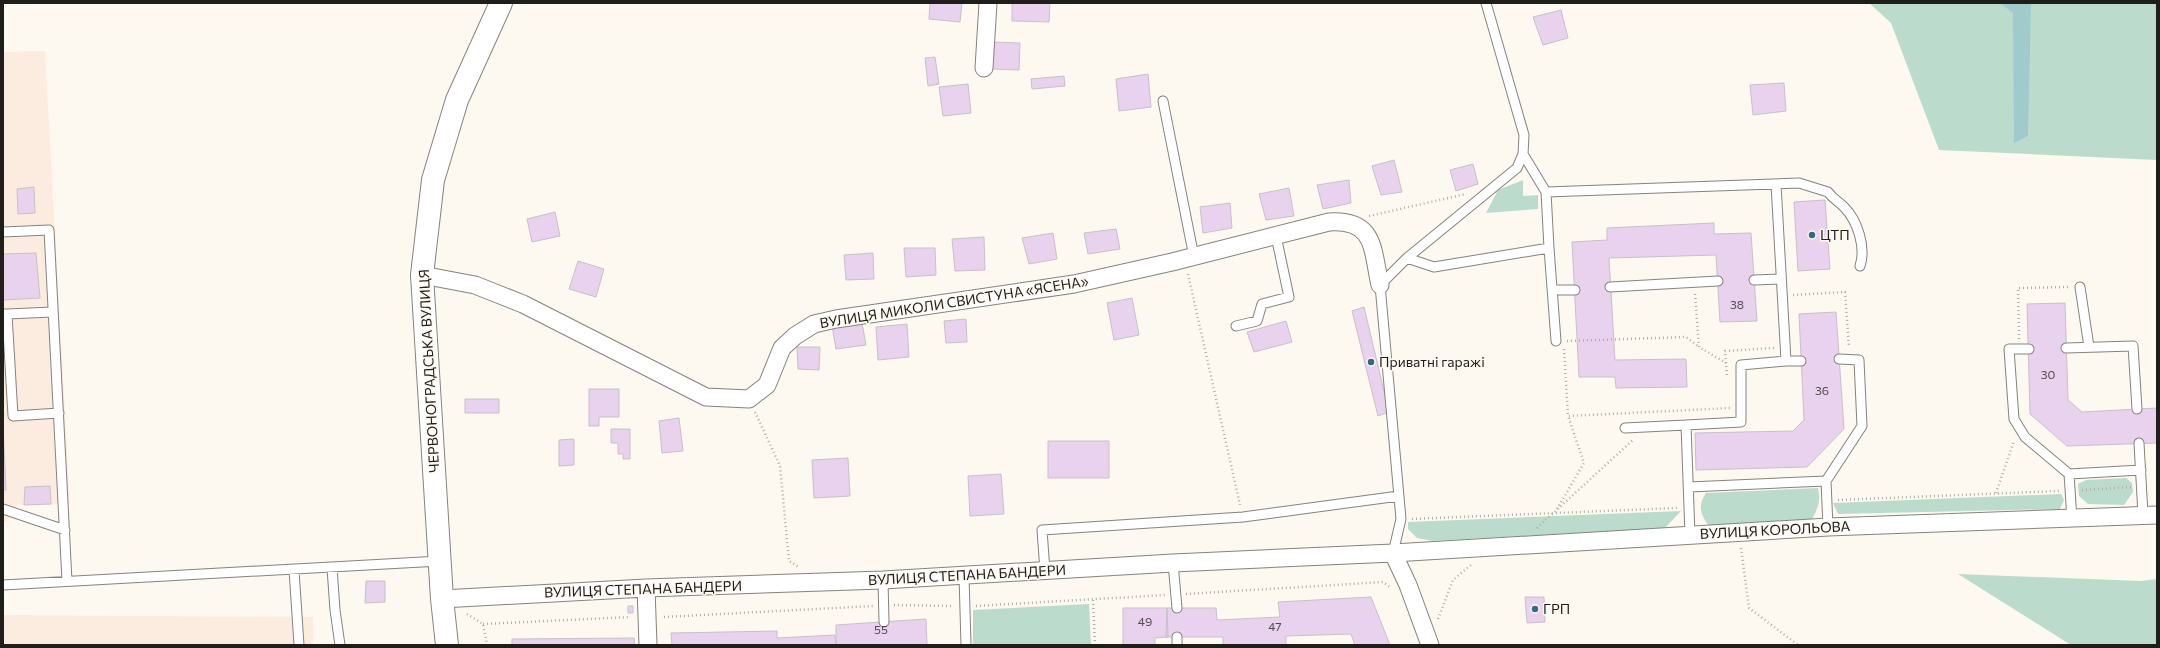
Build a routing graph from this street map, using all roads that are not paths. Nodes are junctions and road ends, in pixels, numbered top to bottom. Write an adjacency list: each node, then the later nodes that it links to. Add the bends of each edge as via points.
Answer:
1 (501, 3): 15 (street, ЧЕРВОНОГРАДСЬКА ВУЛИЦЯ, via 457,100 433,180)
2 (988, 3): 4 (street)
3 (1486, 3): 6 (lane, via 1524,136)
4 (984, 68)
5 (1163, 101): 12 (lane)
6 (1523, 154): 8 (lane); 13 (lane, via 1517,168)
7 (1776, 184): 8 (lane); 14 (lane, via 1799,183 1828,192 1834,200 1845,207 1863,247); 16 (lane)
8 (1546, 192): 11 (lane)
9 (3, 232): 24 (lane, via 49,230)
10 (1276, 236): 12 (street, ВУЛИЦЯ МИКОЛИ СВИСТУНА «ЯСЕНА»); 19 (street, ВУЛИЦЯ МИКОЛИ СВИСТУНА «ЯСЕНА», via 1329,222 1345,221 1357,226 1370,237); 26 (lane, via 1289,297 1262,304 1257,321)
11 (1549, 248): 13 (lane, via 1434,267); 22 (lane)
12 (1189, 258): 15 (street, ВУЛИЦЯ МИКОЛИ СВИСТУНА «ЯСЕНА», via 1074,284 836,318 814,324 782,348 766,385 749,399 706,397 523,304 475,285)
13 (1407, 258): 19 (lane)
14 (1860, 266)
15 (422, 275): 51 (street, ЧЕРВОНОГРАДСЬКА ВУЛИЦЯ)
16 (1780, 279): 17 (lane); 32 (lane)
17 (1754, 280)
18 (1718, 281): 21 (lane)
19 (1380, 286): 43 (lane)
20 (2080, 286): 28 (lane)
21 (1610, 287)
22 (1554, 290): 23 (lane); 27 (lane)
23 (1575, 290)
24 (53, 312): 25 (lane); 35 (lane)
25 (5, 314): 35 (lane, via 13,416)
26 (1236, 326)
27 (1556, 341)
28 (2089, 347): 29 (lane); 34 (lane, via 2133,346)
29 (2066, 348)
30 (2024, 349): 40 (lane, via 2009,350 2014,419 2025,436)
31 (1839, 359): 41 (lane, via 1859,360 1862,426)
32 (1786, 361): 33 (lane); 36 (lane, via 1741,365 1741,422)
33 (1801, 361)
34 (2137, 409)
35 (59, 413): 48 (lane)
36 (1686, 425): 37 (lane); 42 (lane)
37 (1625, 428)
38 (2139, 443): 39 (lane)
39 (2141, 470): 40 (lane); 45 (lane, via 2142,486)
40 (2069, 474): 46 (lane)
41 (1826, 481): 42 (lane); 47 (lane)
42 (1689, 487): 49 (lane)
43 (1399, 496): 50 (lane, via 1401,519); 55 (lane, via 1242,517 1042,530)
44 (3, 509): 48 (lane)
45 (2150, 515): 46 (street, ВУЛИЦЯ КОРОЛЬОВА)
46 (2072, 519): 47 (street, ВУЛИЦЯ КОРОЛЬОВА)
47 (1828, 527): 49 (street, ВУЛИЦЯ КОРОЛЬОВА)
48 (65, 530): 58 (lane)
49 (1690, 535): 50 (street, ВУЛИЦЯ КОРОЛЬОВА)
50 (1392, 553): 52 (street, ВУЛИЦЯ СТЕПАНА БАНДЕРИ); 69 (street, via 1408,586)
51 (440, 561): 53 (lane); 61 (street, ЧЕРВОНОГРАДСЬКА ВУЛИЦЯ)
52 (1173, 563): 55 (street, ВУЛИЦЯ СТЕПАНА БАНДЕРИ); 62 (lane)
53 (332, 568): 54 (lane); 65 (lane, via 334,610)
54 (294, 570): 58 (lane); 64 (lane)
55 (1045, 571): 56 (street, ВУЛИЦЯ СТЕПАНА БАНДЕРИ)
56 (964, 576): 57 (street, ВУЛИЦЯ СТЕПАНА БАНДЕРИ); 68 (lane)
57 (883, 580): 60 (street, ВУЛИЦЯ СТЕПАНА БАНДЕРИ); 63 (lane)
58 (67, 581): 59 (lane)
59 (3, 585)
60 (646, 588): 61 (street, ВУЛИЦЯ СТЕПАНА БАНДЕРИ); 67 (street)
61 (442, 599): 66 (street, ЧЕРВОНОГРАДСЬКА ВУЛИЦЯ)
62 (1177, 608)
63 (884, 622)
64 (299, 645)
65 (340, 645)
66 (447, 645)
67 (648, 645)
68 (966, 645)
69 (1430, 645)

